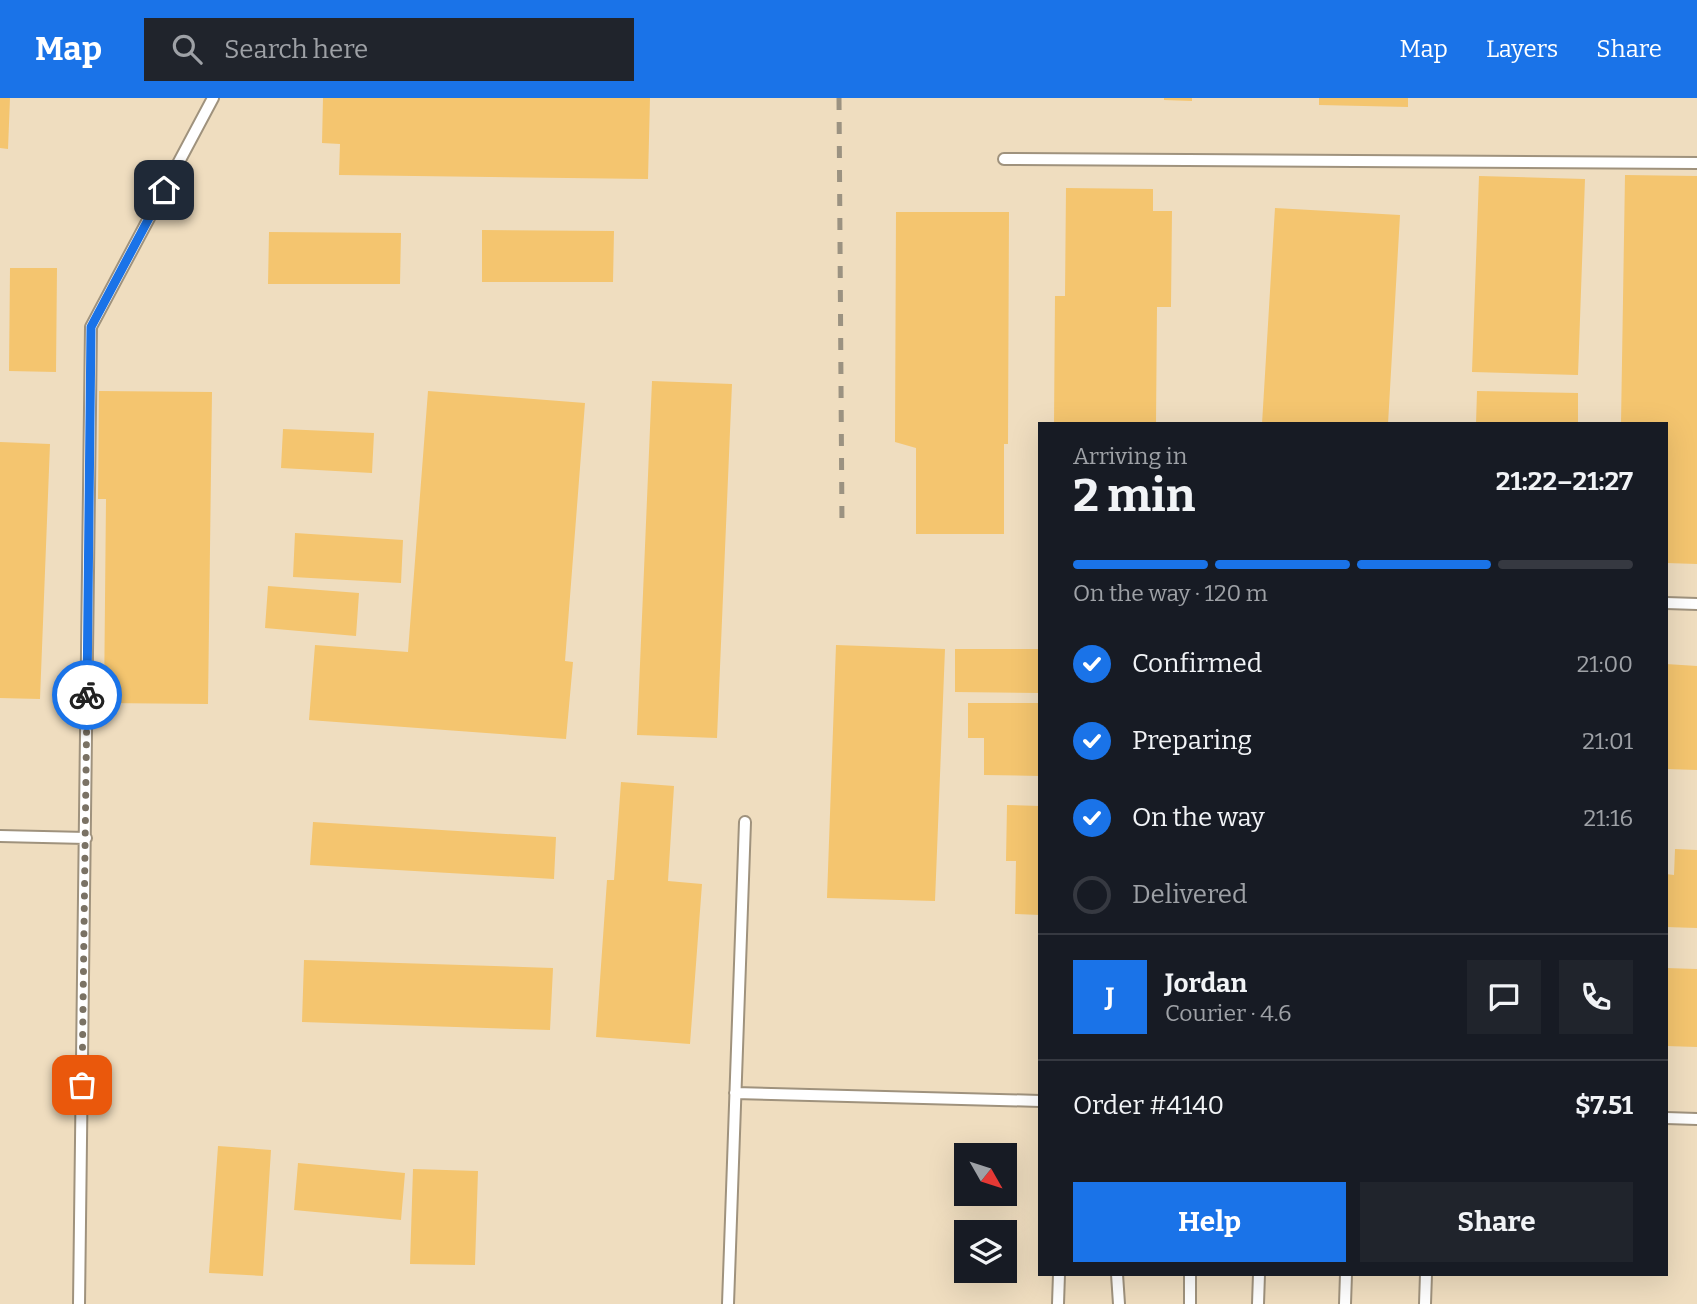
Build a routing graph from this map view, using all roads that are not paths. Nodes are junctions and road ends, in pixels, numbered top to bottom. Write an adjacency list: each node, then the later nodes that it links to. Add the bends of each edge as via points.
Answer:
1 (213, 98): 8 (lane, via 91,327)
2 (1004, 159): 3 (lane)
3 (1697, 163)
4 (1668, 603): 5 (lane)
5 (1697, 604)
6 (745, 822): 9 (lane)
7 (0, 836): 8 (lane)
8 (86, 838): 19 (lane)
9 (735, 1093): 10 (lane); 20 (lane)
10 (1038, 1101)
11 (1668, 1118): 12 (lane)
12 (1697, 1119)
13 (1059, 1276): 21 (lane)
14 (1117, 1276): 22 (lane)
15 (1190, 1276): 23 (lane)
16 (1259, 1276): 24 (lane)
17 (1346, 1276): 25 (lane)
18 (1426, 1276): 26 (lane)
19 (79, 1304)
20 (727, 1304)
21 (1058, 1304)
22 (1119, 1304)
23 (1190, 1304)
24 (1258, 1304)
25 (1345, 1304)
26 (1426, 1304)

